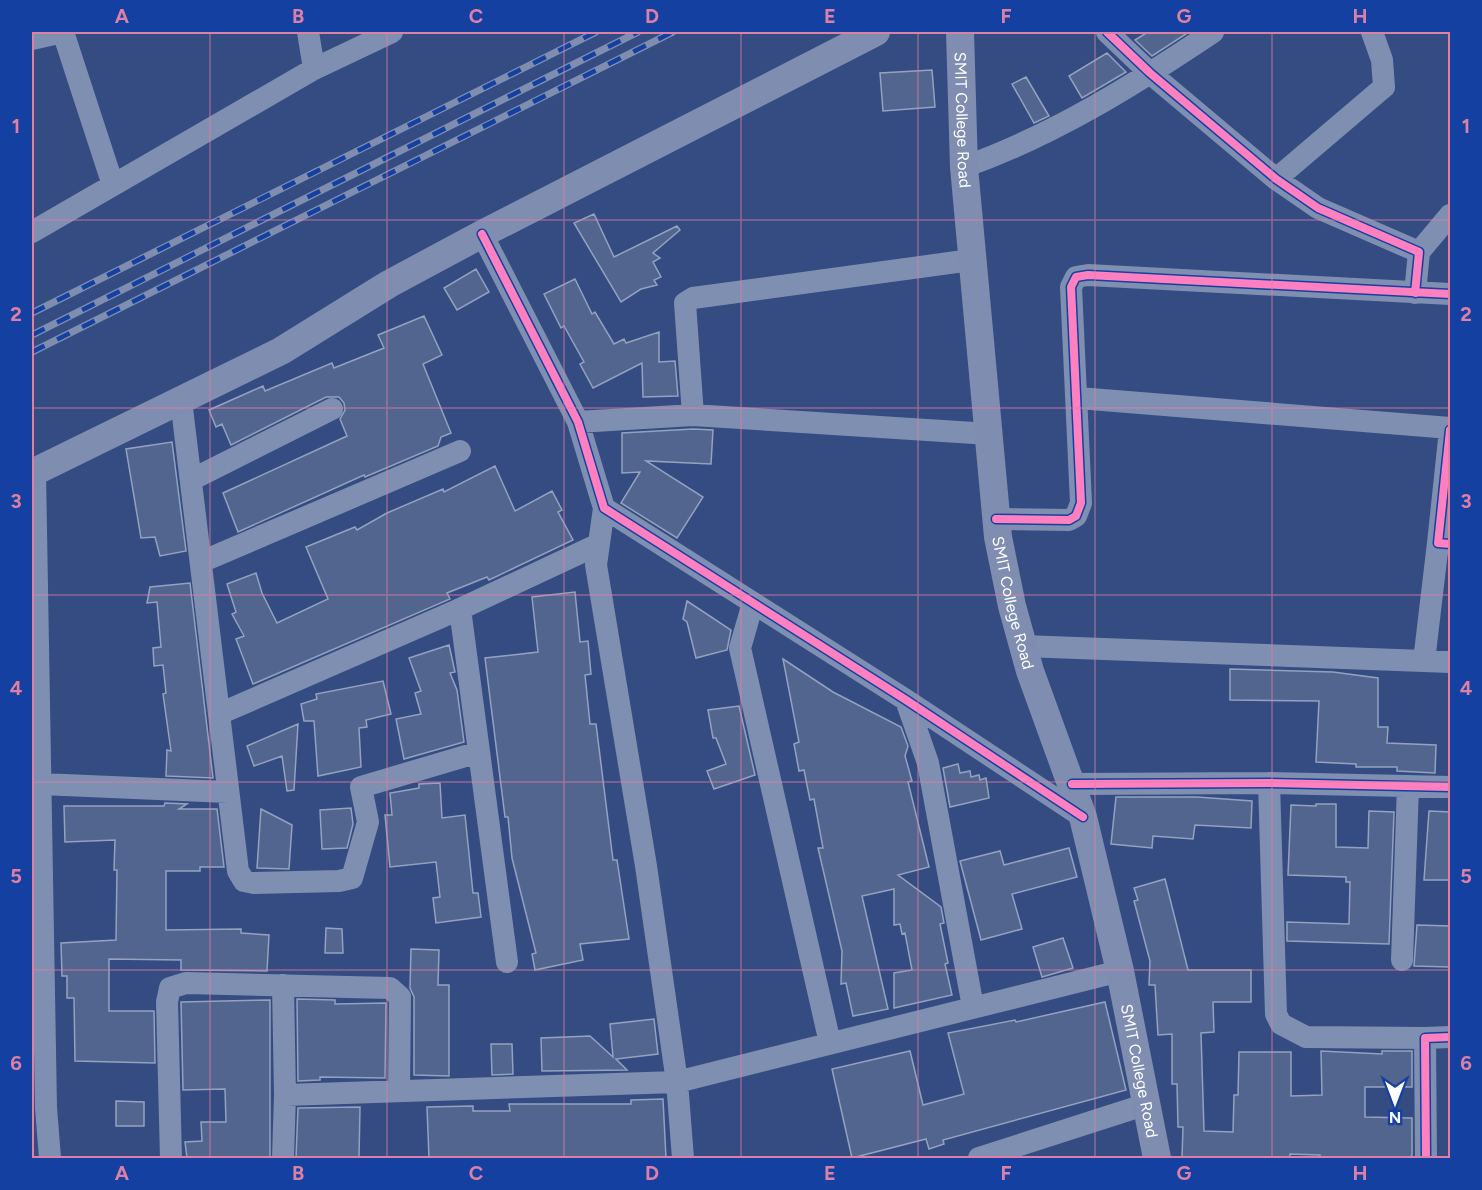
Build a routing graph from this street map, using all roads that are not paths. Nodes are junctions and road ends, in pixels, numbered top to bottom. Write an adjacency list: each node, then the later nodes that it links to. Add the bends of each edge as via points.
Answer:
1 (308, 32): 9 (street)
2 (392, 32): 9 (street)
3 (876, 32): 16 (main road)
4 (960, 32): 11 (main road, SMIT College Road)
5 (1107, 32): 10 (street)
6 (1213, 32): 10 (street)
7 (1372, 32): 12 (street, via 1382,60 1384,87)
8 (32, 39): 13 (street, via 63,32)
9 (314, 69): 13 (street)
10 (1150, 73): 11 (street, via 1055,129); 12 (street)
11 (964, 167): 18 (main road, SMIT College Road)
12 (1276, 179): 17 (street, via 1318,207)
13 (113, 185): 15 (street)
14 (1450, 215): 17 (street)
15 (32, 232)
16 (482, 234): 22 (main road, via 389,284 282,351); 25 (street)
17 (1419, 252): 19 (street)
18 (971, 260): 24 (street, via 693,298 685,303); 27 (main road, SMIT College Road)
19 (1414, 293): 20 (street); 21 (street, via 1076,277 1071,287)
20 (1450, 294)
21 (1078, 398): 26 (street); 32 (street, via 1083,486 1076,516 1051,522)
22 (181, 400): 29 (main road); 30 (street)
23 (332, 409): 30 (street)
24 (693, 415): 25 (street); 27 (street)
25 (578, 422): 31 (street)
26 (1450, 429): 33 (street)
27 (990, 434): 32 (main road, SMIT College Road)
28 (460, 452): 35 (street)
29 (33, 473): 42 (street)
30 (191, 480): 35 (street)
31 (604, 508): 34 (street); 36 (street)
32 (996, 519): 38 (main road, SMIT College Road, via 1011,606)
33 (1444, 543): 39 (street)
34 (599, 544): 37 (street); 60 (street, via 596,566 646,866)
35 (201, 562): 43 (street)
36 (753, 603): 41 (street); 59 (street, via 740,648)
37 (460, 609): 43 (street); 44 (street)
38 (1023, 646): 39 (street); 47 (main road, SMIT College Road)
39 (1424, 661): 40 (street)
40 (1450, 662)
41 (906, 700): 51 (street); 56 (street, via 928,763)
42 (35, 711): 46 (street)
43 (219, 714): 50 (street)
44 (479, 752): 50 (street, via 361,787 368,822 352,878 339,881 244,881 238,871); 53 (street)
45 (1269, 783): 47 (street); 48 (street); 58 (street, via 1276,1014 1281,1024 1306,1037)
46 (41, 784): 50 (street); 64 (street)
47 (1072, 784): 51 (main road, SMIT College Road)
48 (1408, 786): 49 (street); 52 (street)
49 (1450, 787)
50 (228, 792)
51 (1083, 817): 54 (main road, SMIT College Road)
52 (1402, 960)
53 (507, 962)
54 (1120, 971): 56 (street); 63 (main road, SMIT College Road)
55 (283, 985): 61 (street, via 396,991 400,997); 62 (street); 66 (street, via 186,983 170,988 167,1002)
56 (974, 1007): 59 (street)
57 (1450, 1037): 58 (street)
58 (1425, 1038): 71 (street)
59 (830, 1043): 60 (street)
60 (676, 1082): 61 (street); 68 (street)
61 (399, 1091): 62 (street)
62 (285, 1095): 67 (street)
63 (1147, 1104): 69 (street); 70 (main road, SMIT College Road)
64 (39, 1107): 65 (street)
65 (50, 1158)
66 (171, 1158)
67 (283, 1158)
68 (683, 1158)
69 (979, 1158)
70 (1157, 1158)
71 (1426, 1158)

